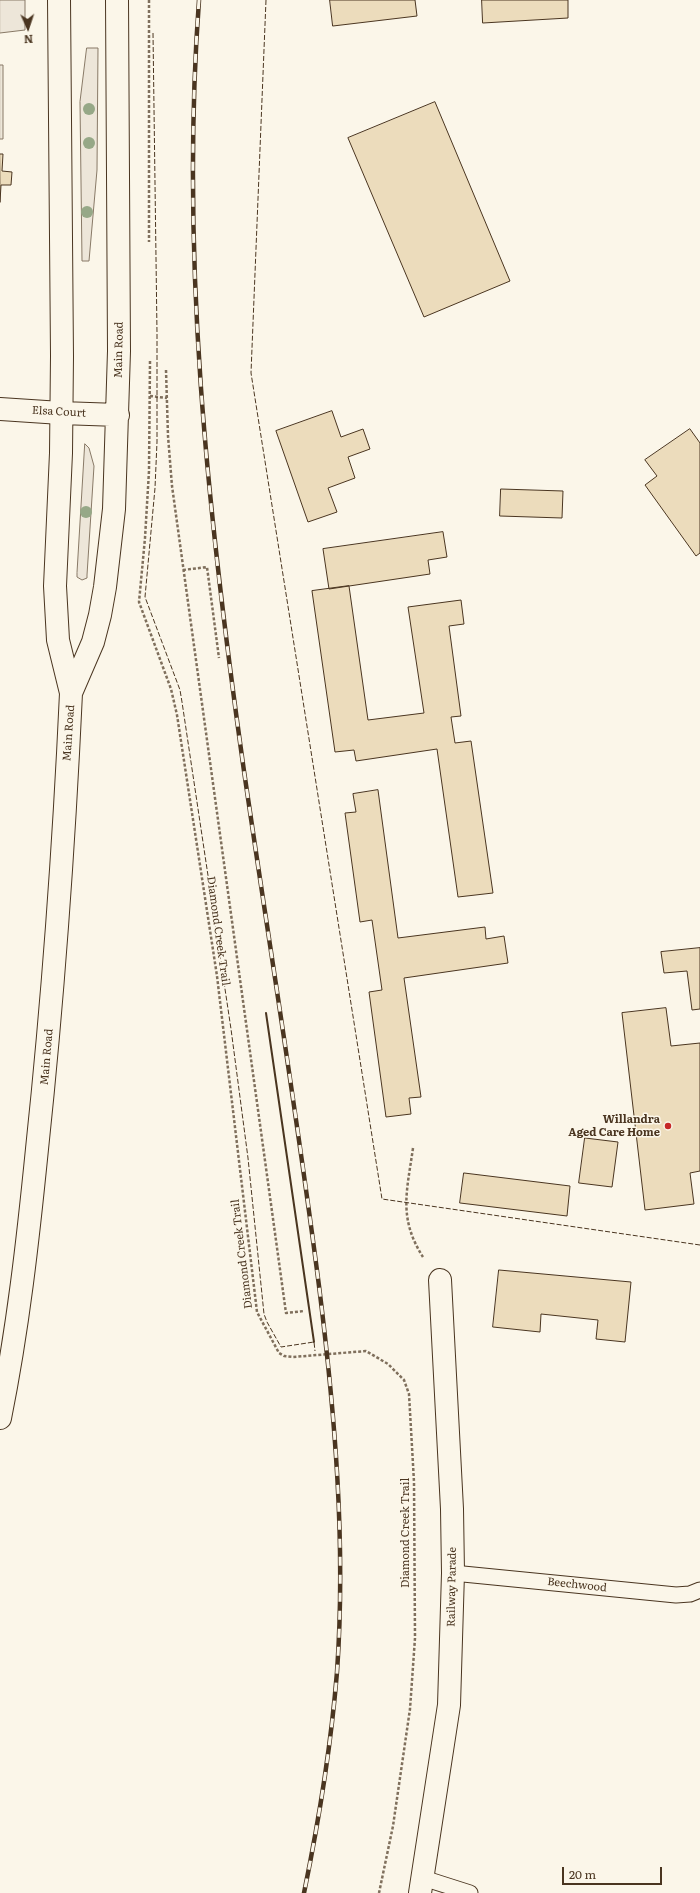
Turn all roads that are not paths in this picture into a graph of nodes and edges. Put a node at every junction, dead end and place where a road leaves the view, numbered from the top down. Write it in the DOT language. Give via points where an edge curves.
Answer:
graph roads {
  1 [pos="59,0"];
  2 [pos="117,0"];
  3 [pos="0,409"];
  4 [pos="61,413"];
  5 [pos="118,415"];
  6 [pos="71,693"];
  7 [pos="440,1280"];
  8 [pos="0,1418"];
  9 [pos="453,1573"];
  10 [pos="700,1590"];
  11 [pos="422,1885"];
  12 [pos="470,1893"];
  1 -- 4 [label="main road, Main Road"];
  2 -- 5 [label="main road, Main Road"];
  3 -- 4 [label="main road, Elsa Court"];
  4 -- 5 [label="main road, Elsa Court"];
  4 -- 6 [label="main road, Main Road" via="56,614 58,640"];
  5 -- 6 [label="main road, Main Road" via="114,509 105,587 93,642"];
  6 -- 8 [label="main road, Main Road" via="48,1050 26,1254"];
  7 -- 9 [label="main road, Railway Parade"];
  9 -- 10 [label="lane, Beechwood" via="676,1595"];
  9 -- 11 [label="main road, Railway Parade" via="449,1705"];
  11 -- 12 [label="lane"];
}
